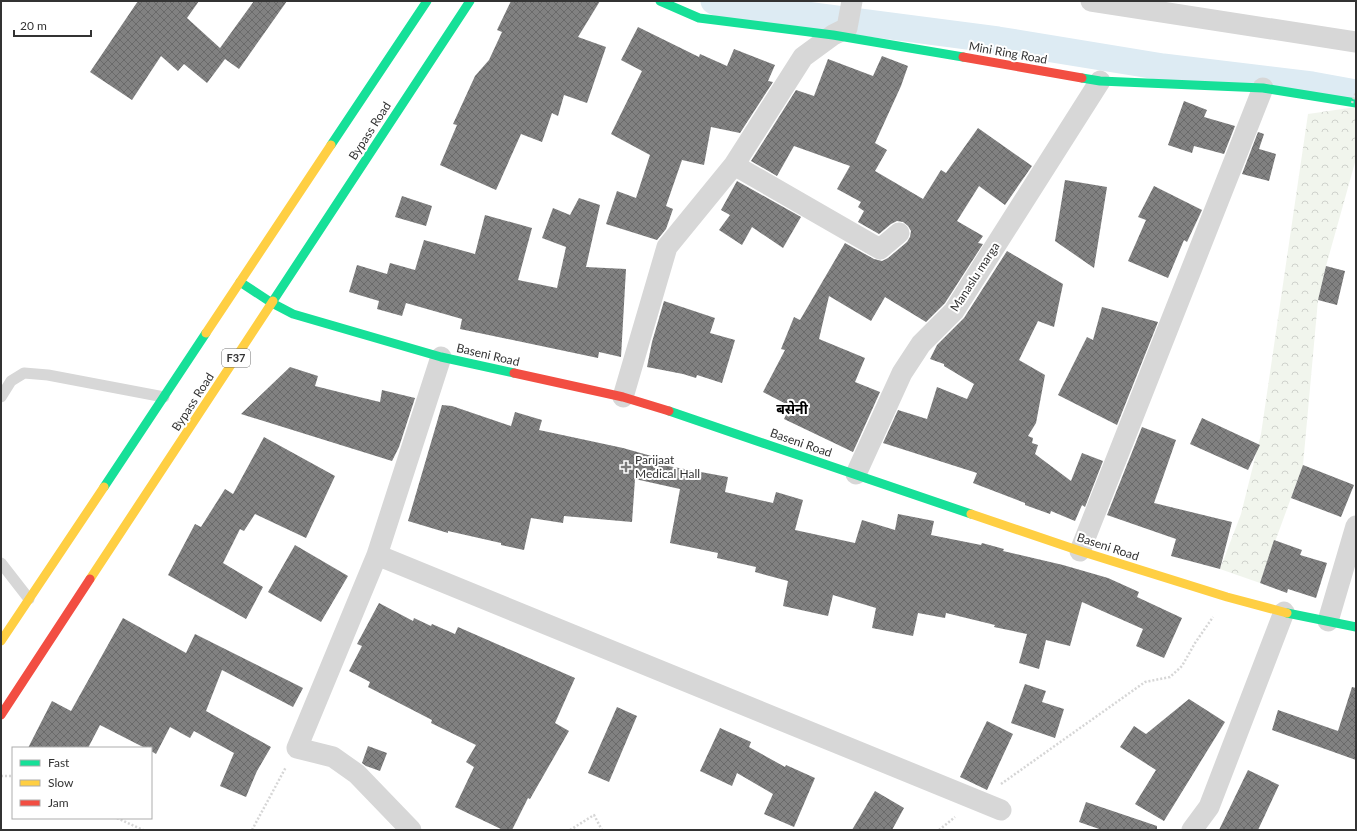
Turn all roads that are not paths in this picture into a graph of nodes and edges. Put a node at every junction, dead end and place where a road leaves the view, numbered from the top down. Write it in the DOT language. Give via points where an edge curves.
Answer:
graph roads {
  1 [pos="427,1"];
  2 [pos="470,1"];
  3 [pos="660,1"];
  4 [pos="852,1"];
  5 [pos="1091,1"];
  6 [pos="840,31"];
  7 [pos="1356,42"];
  8 [pos="1100,81"];
  9 [pos="1263,88"];
  10 [pos="1354,103"];
  11 [pos="734,164"];
  12 [pos="899,233"];
  13 [pos="240,282"];
  14 [pos="272,303"];
  15 [pos="441,357"];
  16 [pos="1,397"];
  17 [pos="164,397"];
  18 [pos="623,397"];
  19 [pos="856,474"];
  20 [pos="1356,526"];
  21 [pos="1080,551"];
  22 [pos="377,555"];
  23 [pos="1,564"];
  24 [pos="30,598"];
  25 [pos="1284,612"];
  26 [pos="1328,621"];
  27 [pos="1356,627"];
  28 [pos="1,641"];
  29 [pos="1,715"];
  30 [pos="1001,810"];
  31 [pos="411,830"];
  32 [pos="1192,830"];
  1 -- 13 [label="main road, Bypass Road"];
  2 -- 14 [label="main road, Bypass Road / F37"];
  3 -- 6 [label="main road, Mini Ring Road" via="699,18"];
  4 -- 6 [label="street"];
  5 -- 7 [label="street"];
  6 -- 8 [label="main road, Mini Ring Road"];
  6 -- 11 [label="street" via="803,57"];
  8 -- 9 [label="main road, Mini Ring Road"];
  8 -- 19 [label="street, Manaslu marga" via="954,311 921,344 902,373"];
  9 -- 10 [label="main road, Mini Ring Road"];
  9 -- 21 [label="street"];
  11 -- 12 [label="street" via="880,249"];
  11 -- 18 [label="street" via="667,246"];
  13 -- 14 [label="main road, Baseni Road"];
  13 -- 17 [label="main road, Bypass Road"];
  14 -- 15 [label="main road, Baseni Road" via="293,314"];
  14 -- 29 [label="main road, Bypass Road / F37"];
  15 -- 18 [label="main road, Baseni Road"];
  15 -- 22 [label="street"];
  16 -- 17 [label="lane" via="11,381 24,373 48,375"];
  17 -- 24 [label="main road, Bypass Road"];
  18 -- 19 [label="main road, Baseni Road"];
  19 -- 21 [label="main road, Baseni Road"];
  20 -- 26 [label="street"];
  21 -- 25 [label="main road, Baseni Road"];
  22 -- 30 [label="street"];
  22 -- 31 [label="street" via="297,748 333,757 357,774"];
  23 -- 24 [label="lane"];
  24 -- 28 [label="main road, Bypass Road"];
  25 -- 26 [label="main road, Baseni Road"];
  25 -- 32 [label="street" via="1209,807"];
  26 -- 27 [label="main road, Baseni Road"];
}
